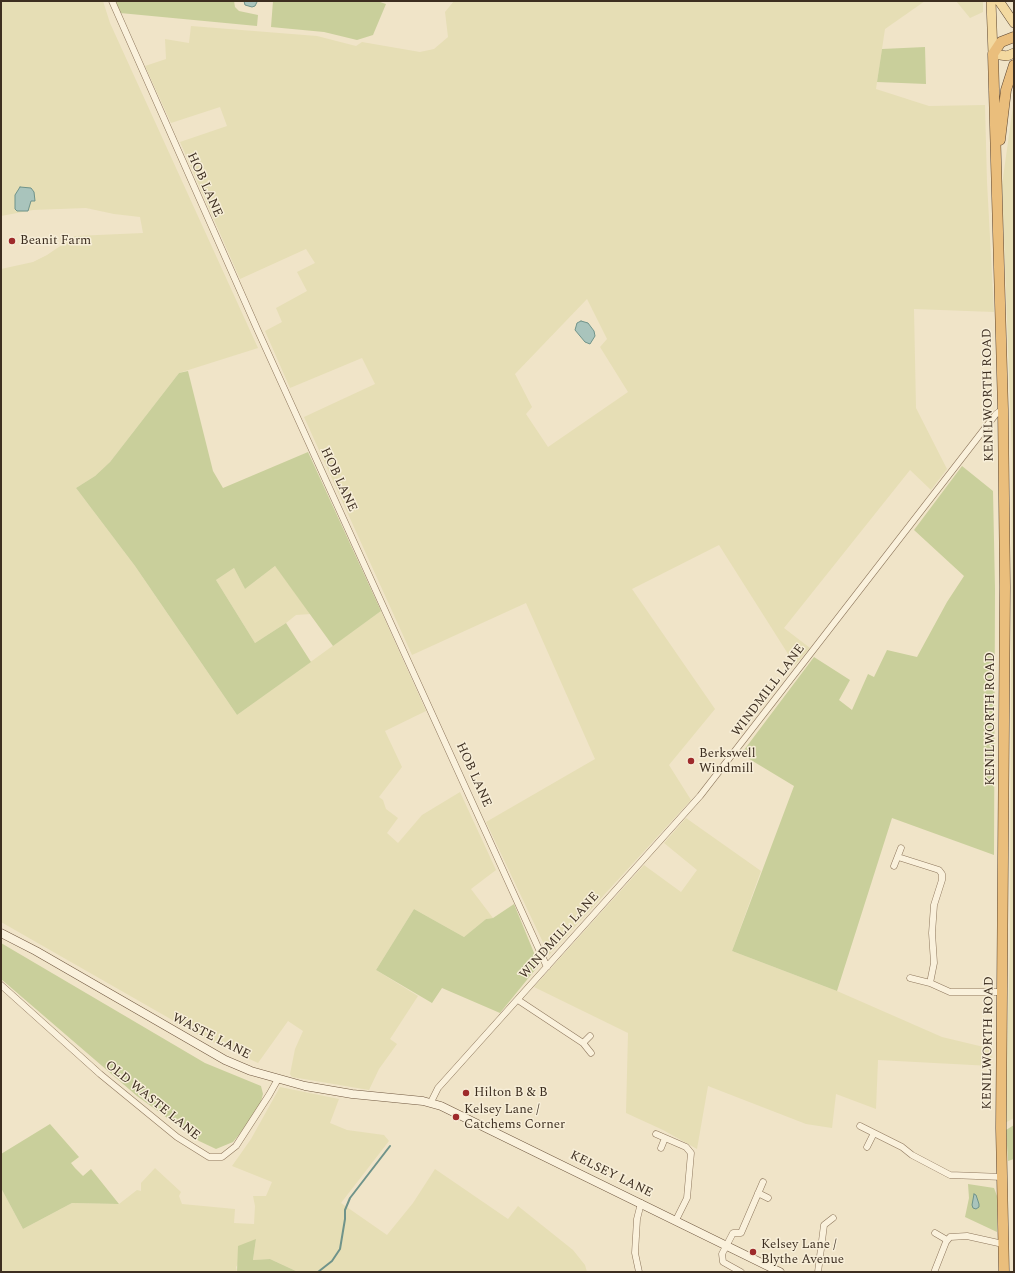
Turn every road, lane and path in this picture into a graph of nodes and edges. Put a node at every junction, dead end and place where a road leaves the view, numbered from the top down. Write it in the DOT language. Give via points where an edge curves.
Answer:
graph roads {
  1 [pos="112,1"];
  2 [pos="991,1"];
  3 [pos="1000,1"];
  4 [pos="1012,20"];
  5 [pos="1014,37"];
  6 [pos="1014,53"];
  7 [pos="993,54"];
  8 [pos="1014,65"];
  9 [pos="996,166"];
  10 [pos="1003,409"];
  11 [pos="901,848"];
  12 [pos="898,857"];
  13 [pos="894,866"];
  14 [pos="1,933"];
  15 [pos="547,967"];
  16 [pos="910,978"];
  17 [pos="930,983"];
  18 [pos="1,986"];
  19 [pos="1002,992"];
  20 [pos="518,1000"];
  21 [pos="590,1036"];
  22 [pos="583,1043"];
  23 [pos="591,1054"];
  24 [pos="278,1079"];
  25 [pos="431,1102"];
  26 [pos="860,1126"];
  27 [pos="874,1133"];
  28 [pos="656,1134"];
  29 [pos="665,1138"];
  30 [pos="867,1147"];
  31 [pos="661,1148"];
  32 [pos="1003,1177"];
  33 [pos="763,1182"];
  34 [pos="758,1193"];
  35 [pos="768,1198"];
  36 [pos="641,1203"];
  37 [pos="833,1218"];
  38 [pos="676,1220"];
  39 [pos="934,1233"];
  40 [pos="947,1240"];
  41 [pos="1003,1244"];
  42 [pos="727,1245"];
  43 [pos="935,1270"];
  44 [pos="638,1272"];
  45 [pos="741,1272"];
  46 [pos="780,1272"];
  47 [pos="818,1272"];
  48 [pos="1004,1272"];
  1 -- 15 [label="street, HOB LANE" via="258,331"];
  2 -- 7 [label="main road"];
  3 -- 4 [label="main road"];
  5 -- 7 [label="highway" via="1001,42"];
  6 -- 7 [label="main road" via="1003,56"];
  7 -- 9 [label="highway"];
  8 -- 9 [label="highway" via="1006,90"];
  9 -- 10 [label="highway, KENILWORTH ROAD"];
  10 -- 15 [label="street, WINDMILL LANE" via="996,414 700,796"];
  10 -- 19 [label="highway, KENILWORTH ROAD" via="1005,595"];
  11 -- 12 [label="street"];
  12 -- 13 [label="street"];
  12 -- 17 [label="street" via="939,870 942,874 934,905 934,963"];
  14 -- 24 [label="main road, WASTE LANE" via="225,1060"];
  15 -- 20 [label="street, WINDMILL LANE"];
  16 -- 17 [label="street"];
  17 -- 19 [label="street" via="950,992"];
  18 -- 24 [label="street, OLD WASTE LANE" via="177,1137 209,1157 222,1157 236,1146"];
  19 -- 32 [label="highway, KENILWORTH ROAD"];
  20 -- 22 [label="street"];
  20 -- 25 [label="street, WINDMILL LANE" via="438,1088"];
  21 -- 22 [label="street"];
  22 -- 23 [label="street"];
  24 -- 25 [label="main road, WASTE LANE" via="352,1094"];
  25 -- 36 [label="main road, KELSEY LANE"];
  26 -- 27 [label="street"];
  27 -- 30 [label="street"];
  27 -- 32 [label="street" via="902,1146 912,1155 950,1175"];
  28 -- 29 [label="street"];
  29 -- 31 [label="street"];
  29 -- 38 [label="street" via="686,1147 690,1153 687,1198"];
  32 -- 41 [label="highway, KENILWORTH ROAD"];
  33 -- 34 [label="street"];
  34 -- 35 [label="street"];
  34 -- 42 [label="street" via="741,1233 733,1233"];
  36 -- 38 [label="main road, KELSEY LANE"];
  36 -- 44 [label="street" via="637,1219 635,1253"];
  37 -- 47 [label="street" via="824,1225"];
  38 -- 42 [label="main road, KELSEY LANE"];
  39 -- 40 [label="street"];
  40 -- 41 [label="street" via="954,1236 967,1236"];
  40 -- 43 [label="street"];
  41 -- 48 [label="highway, KENILWORTH ROAD"];
  42 -- 45 [label="street" via="722,1259"];
  42 -- 46 [label="main road, KELSEY LANE"];
}
